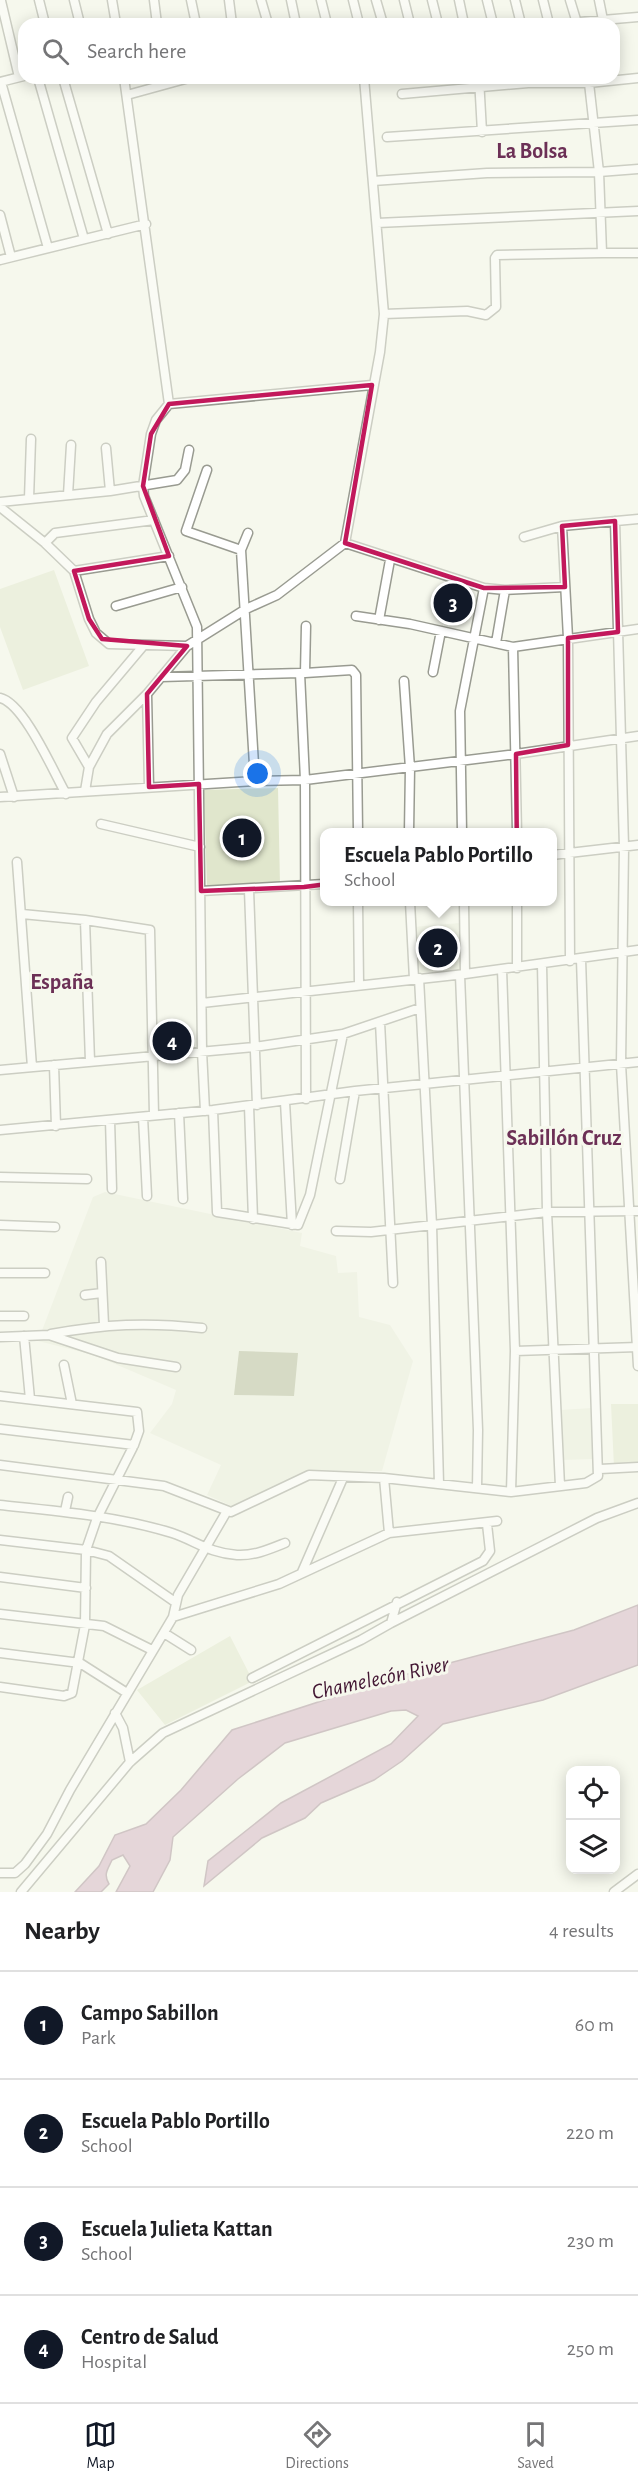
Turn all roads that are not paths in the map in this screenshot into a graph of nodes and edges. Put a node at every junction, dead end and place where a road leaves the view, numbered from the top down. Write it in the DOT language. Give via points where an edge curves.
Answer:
graph roads {
  1 [pos="39,0"];
  2 [pos="74,0"];
  3 [pos="112,0"];
  4 [pos="154,0"];
  5 [pos="191,0"];
  6 [pos="229,0"];
  7 [pos="261,0"];
  8 [pos="291,0"];
  9 [pos="321,0"];
  10 [pos="353,0"];
  11 [pos="376,0"];
  12 [pos="404,0"];
  13 [pos="432,0"];
  14 [pos="459,0"];
  15 [pos="487,0"];
  16 [pos="515,0"];
  17 [pos="543,0"];
  18 [pos="570,0"];
  19 [pos="599,0"];
  20 [pos="2,1"];
  21 [pos="638,17"];
  22 [pos="44,18"];
  23 [pos="78,18"];
  24 [pos="115,18"];
  25 [pos="156,18"];
  26 [pos="195,18"];
  27 [pos="231,18"];
  28 [pos="266,18"];
  29 [pos="295,18"];
  30 [pos="326,18"];
  31 [pos="358,18"];
  32 [pos="380,18"];
  33 [pos="408,18"];
  34 [pos="436,18"];
  35 [pos="463,18"];
  36 [pos="492,18"];
  37 [pos="520,18"];
  38 [pos="548,18"];
  39 [pos="576,18"];
  40 [pos="602,18"];
  41 [pos="620,19"];
  42 [pos="18,65"];
  43 [pos="18,78"];
  44 [pos="638,78"];
  45 [pos="620,80"];
  46 [pos="0,82"];
  47 [pos="40,84"];
  48 [pos="65,84"];
  49 [pos="125,84"];
  50 [pos="158,84"];
  51 [pos="365,84"];
  52 [pos="481,84"];
  53 [pos="519,84"];
  54 [pos="590,84"];
  55 [pos="481,88"];
  56 [pos="402,94"];
  57 [pos="127,95"];
  58 [pos="638,120"];
  59 [pos="594,124"];
  60 [pos="482,132"];
  61 [pos="387,137"];
  62 [pos="638,169"];
  63 [pos="599,172"];
  64 [pos="373,181"];
  65 [pos="638,210"];
  66 [pos="600,212"];
  67 [pos="0,215"];
  68 [pos="377,223"];
  69 [pos="146,224"];
  70 [pos="108,234"];
  71 [pos="84,239"];
  72 [pos="48,248"];
  73 [pos="602,253"];
  74 [pos="638,254"];
  75 [pos="11,257"];
  76 [pos="0,260"];
  77 [pos="384,314"];
  78 [pos="372,385"];
  79 [pos="169,404"];
  80 [pos="31,439"];
  81 [pos="71,445"];
  82 [pos="106,448"];
  83 [pos="189,450"];
  84 [pos="207,470"];
  85 [pos="143,486"];
  86 [pos="110,491"];
  87 [pos="68,495"];
  88 [pos="29,499"];
  89 [pos="0,504"];
  90 [pos="638,519"];
  91 [pos="154,520"];
  92 [pos="615,521"];
  93 [pos="562,526"];
  94 [pos="248,533"];
  95 [pos="524,537"];
  96 [pos="45,543"];
  97 [pos="345,543"];
  98 [pos="241,550"];
  99 [pos="169,556"];
  100 [pos="390,560"];
  101 [pos="74,570"];
  102 [pos="565,587"];
  103 [pos="182,588"];
  104 [pos="484,588"];
  105 [pos="505,590"];
  106 [pos="116,606"];
  107 [pos="246,609"];
  108 [pos="356,616"];
  109 [pos="379,620"];
  110 [pos="306,626"];
  111 [pos="638,629"];
  112 [pos="441,631"];
  113 [pos="618,632"];
  114 [pos="476,638"];
  115 [pos="568,638"];
  116 [pos="198,639"];
  117 [pos="496,643"];
  118 [pos="144,645"];
  119 [pos="187,646"];
  120 [pos="513,647"];
  121 [pos="433,672"];
  122 [pos="249,673"];
  123 [pos="303,673"];
  124 [pos="198,676"];
  125 [pos="161,677"];
  126 [pos="404,681"];
  127 [pos="147,694"];
  128 [pos="0,698"];
  129 [pos="638,736"];
  130 [pos="622,738"];
  131 [pos="568,745"];
  132 [pos="0,754"];
  133 [pos="516,754"];
  134 [pos="461,760"];
  135 [pos="89,767"];
  136 [pos="410,768"];
  137 [pos="358,774"];
  138 [pos="305,780"];
  139 [pos="255,781"];
  140 [pos="199,784"];
  141 [pos="149,787"];
  142 [pos="85,791"];
  143 [pos="66,794"];
  144 [pos="14,796"];
  145 [pos="0,797"];
  146 [pos="101,824"];
  147 [pos="358,828"];
  148 [pos="409,828"];
  149 [pos="462,828"];
  150 [pos="517,828"];
  151 [pos="638,845"];
  152 [pos="200,847"];
  153 [pos="624,847"];
  154 [pos="570,853"];
  155 [pos="557,854"];
  156 [pos="16,862"];
  157 [pos="320,885"];
  158 [pos="304,887"];
  159 [pos="249,890"];
  160 [pos="201,891"];
  161 [pos="358,906"];
  162 [pos="410,906"];
  163 [pos="464,906"];
  164 [pos="517,906"];
  165 [pos="22,914"];
  166 [pos="85,920"];
  167 [pos="638,950"];
  168 [pos="622,952"];
  169 [pos="581,959"];
  170 [pos="570,961"];
  171 [pos="542,964"];
  172 [pos="517,968"];
  173 [pos="502,969"];
  174 [pos="462,975"];
  175 [pos="416,978"];
  176 [pos="359,984"];
  177 [pos="304,991"];
  178 [pos="252,998"];
  179 [pos="202,1003"];
  180 [pos="420,1008"];
  181 [pos="380,1022"];
  182 [pos="343,1034"];
  183 [pos="306,1038"];
  184 [pos="254,1047"];
  185 [pos="202,1051"];
  186 [pos="151,1057"];
  187 [pos="90,1062"];
  188 [pos="638,1062"];
  189 [pos="621,1064"];
  190 [pos="54,1065"];
  191 [pos="32,1067"];
  192 [pos="584,1068"];
  193 [pos="0,1070"];
  194 [pos="545,1072"];
  195 [pos="506,1077"];
  196 [pos="465,1082"];
  197 [pos="425,1084"];
  198 [pos="385,1089"];
  199 [pos="355,1091"];
  200 [pos="332,1096"];
  201 [pos="306,1099"];
  202 [pos="285,1102"];
  203 [pos="253,1105"];
  204 [pos="209,1110"];
  205 [pos="179,1113"];
  206 [pos="154,1115"];
  207 [pos="143,1117"];
  208 [pos="110,1120"];
  209 [pos="56,1126"];
  210 [pos="0,1130"];
  211 [pos="0,1177"];
  212 [pos="87,1179"];
  213 [pos="340,1179"];
  214 [pos="112,1190"];
  215 [pos="147,1196"];
  216 [pos="183,1199"];
  217 [pos="634,1211"];
  218 [pos="547,1212"];
  219 [pos="588,1213"];
  220 [pos="509,1217"];
  221 [pos="253,1219"];
  222 [pos="470,1221"];
  223 [pos="0,1225"];
  224 [pos="292,1225"];
  225 [pos="432,1225"];
  226 [pos="55,1227"];
  227 [pos="392,1229"];
  228 [pos="336,1231"];
  229 [pos="101,1262"];
  230 [pos="0,1273"];
  231 [pos="45,1273"];
  232 [pos="393,1283"];
  233 [pos="102,1293"];
  234 [pos="85,1295"];
  235 [pos="0,1316"];
  236 [pos="24,1316"];
  237 [pos="104,1325"];
  238 [pos="202,1328"];
  239 [pos="49,1335"];
  240 [pos="24,1336"];
  241 [pos="0,1337"];
  242 [pos="593,1347"];
  243 [pos="637,1347"];
  244 [pos="553,1349"];
  245 [pos="515,1351"];
  246 [pos="64,1365"];
  247 [pos="638,1366"];
  248 [pos="176,1367"];
  249 [pos="0,1396"];
  250 [pos="30,1399"];
  251 [pos="72,1404"];
  252 [pos="0,1430"];
  253 [pos="134,1445"];
  254 [pos="0,1465"];
  255 [pos="638,1467"];
  256 [pos="600,1469"];
  257 [pos="343,1478"];
  258 [pos="384,1478"];
  259 [pos="116,1480"];
  260 [pos="439,1484"];
  261 [pos="560,1486"];
  262 [pos="477,1488"];
  263 [pos="511,1492"];
  264 [pos="68,1497"];
  265 [pos="638,1503"];
  266 [pos="0,1505"];
  267 [pos="65,1511"];
  268 [pos="227,1511"];
  269 [pos="97,1518"];
  270 [pos="497,1521"];
  271 [pos="488,1524"];
  272 [pos="389,1533"];
  273 [pos="0,1540"];
  274 [pos="285,1543"];
  275 [pos="205,1549"];
  276 [pos="86,1550"];
  277 [pos="303,1572"];
  278 [pos="0,1577"];
  279 [pos="86,1588"];
  280 [pos="175,1602"];
  281 [pos="397,1602"];
  282 [pos="0,1614"];
  283 [pos="173,1617"];
  284 [pos="391,1623"];
  285 [pos="85,1625"];
  286 [pos="164,1633"];
  287 [pos="152,1650"];
  288 [pos="191,1650"];
  289 [pos="0,1653"];
  290 [pos="80,1663"];
  291 [pos="252,1678"];
  292 [pos="0,1688"];
  293 [pos="127,1693"];
  294 [pos="115,1713"];
  295 [pos="130,1762"];
  296 [pos="0,1873"];
  297 [pos="638,1874"];
  298 [pos="21,1892"];
  299 [pos="614,1892"];
  1 -- 22 [label="street"];
  2 -- 23 [label="street"];
  3 -- 24 [label="street"];
  4 -- 25 [label="street"];
  5 -- 26 [label="street"];
  6 -- 27 [label="street"];
  7 -- 28 [label="street"];
  8 -- 29 [label="street"];
  9 -- 30 [label="street"];
  10 -- 31 [label="street"];
  11 -- 32 [label="street"];
  12 -- 33 [label="street"];
  13 -- 34 [label="street"];
  14 -- 35 [label="street"];
  15 -- 36 [label="street"];
  16 -- 37 [label="street"];
  17 -- 38 [label="street"];
  18 -- 39 [label="street"];
  19 -- 40 [label="street"];
  20 -- 42 [label="street"];
  21 -- 41 [label="street"];
  43 -- 46 [label="street"];
  44 -- 45 [label="street"];
  46 -- 72 [label="street"];
  47 -- 71 [label="street"];
  48 -- 70 [label="street"];
  49 -- 57 [label="street"];
  50 -- 57 [label="street"];
  51 -- 64 [label="street"];
  52 -- 55 [label="street"];
  53 -- 55 [label="street"];
  54 -- 59 [label="street"];
  55 -- 56 [label="street"];
  55 -- 60 [label="street"];
  57 -- 69 [label="street"];
  58 -- 59 [label="street"];
  59 -- 60 [label="street"];
  59 -- 63 [label="street"];
  60 -- 61 [label="street"];
  62 -- 63 [label="street"];
  63 -- 64 [label="street" via="487,173"];
  63 -- 66 [label="street"];
  64 -- 68 [label="street"];
  65 -- 66 [label="street"];
  66 -- 68 [label="street"];
  66 -- 73 [label="street"];
  67 -- 75 [label="street"];
  68 -- 77 [label="street"];
  69 -- 70 [label="street"];
  69 -- 79 [label="street"];
  70 -- 71 [label="street"];
  71 -- 72 [label="street"];
  72 -- 75 [label="street"];
  73 -- 74 [label="street"];
  73 -- 77 [label="street" via="497,255 496,307 486,315 456,311"];
  75 -- 76 [label="street"];
  77 -- 78 [label="street"];
  78 -- 79 [label="street"];
  78 -- 97 [label="street"];
  79 -- 85 [label="street" via="151,434"];
  80 -- 88 [label="street"];
  81 -- 87 [label="street"];
  82 -- 86 [label="street"];
  83 -- 85 [label="street" via="179,479"];
  84 -- 98 [label="street" via="186,531"];
  85 -- 86 [label="street"];
  85 -- 91 [label="street"];
  86 -- 87 [label="street"];
  87 -- 88 [label="street"];
  88 -- 89 [label="street"];
  89 -- 96 [label="street"];
  90 -- 92 [label="street"];
  91 -- 96 [label="street" via="55,534"];
  91 -- 99 [label="street"];
  92 -- 93 [label="street"];
  92 -- 113 [label="street"];
  93 -- 95 [label="street"];
  93 -- 102 [label="street"];
  94 -- 98 [label="street"];
  96 -- 101 [label="street"];
  97 -- 100 [label="street"];
  97 -- 107 [label="street" via="277,595"];
  98 -- 107 [label="street"];
  99 -- 101 [label="street"];
  99 -- 103 [label="street"];
  100 -- 104 [label="street"];
  100 -- 109 [label="street"];
  101 -- 118 [label="street" via="89,619 102,639 110,644"];
  102 -- 105 [label="street"];
  102 -- 115 [label="street"];
  103 -- 106 [label="street"];
  103 -- 116 [label="street"];
  104 -- 105 [label="street"];
  104 -- 114 [label="street"];
  105 -- 117 [label="street"];
  107 -- 116 [label="street"];
  107 -- 122 [label="street"];
  108 -- 109 [label="street"];
  109 -- 112 [label="street"];
  110 -- 123 [label="street"];
  111 -- 113 [label="street"];
  112 -- 114 [label="street"];
  112 -- 121 [label="street"];
  113 -- 115 [label="street"];
  113 -- 130 [label="street"];
  114 -- 117 [label="street"];
  114 -- 134 [label="street" via="460,711"];
  115 -- 120 [label="street"];
  115 -- 131 [label="street"];
  116 -- 119 [label="street"];
  116 -- 124 [label="street"];
  117 -- 120 [label="street"];
  118 -- 119 [label="street"];
  118 -- 135 [label="street" via="96,702 72,738"];
  119 -- 125 [label="street"];
  120 -- 133 [label="street"];
  122 -- 123 [label="street"];
  122 -- 124 [label="street"];
  122 -- 139 [label="street"];
  123 -- 137 [label="street" via="352,670 356,675"];
  123 -- 138 [label="street"];
  124 -- 125 [label="street"];
  124 -- 140 [label="street"];
  125 -- 127 [label="street"];
  126 -- 136 [label="street"];
  127 -- 135 [label="street" via="108,734"];
  127 -- 141 [label="street"];
  128 -- 143 [label="street" via="13,706 34,735"];
  129 -- 130 [label="street"];
  130 -- 131 [label="street"];
  130 -- 153 [label="street"];
  131 -- 133 [label="street"];
  131 -- 154 [label="street"];
  132 -- 144 [label="street"];
  133 -- 134 [label="street"];
  133 -- 150 [label="street"];
  134 -- 136 [label="street"];
  134 -- 149 [label="street"];
  135 -- 142 [label="street"];
  136 -- 137 [label="street"];
  136 -- 148 [label="street"];
  137 -- 138 [label="street"];
  137 -- 147 [label="street"];
  138 -- 139 [label="street"];
  138 -- 158 [label="street"];
  139 -- 140 [label="street"];
  140 -- 141 [label="street"];
  140 -- 152 [label="street"];
  141 -- 142 [label="street"];
  142 -- 143 [label="street"];
  143 -- 144 [label="street"];
  144 -- 145 [label="street"];
  146 -- 152 [label="street"];
  151 -- 153 [label="street"];
  152 -- 160 [label="street"];
  153 -- 154 [label="street"];
  153 -- 168 [label="street"];
  154 -- 155 [label="street"];
  154 -- 170 [label="street"];
  156 -- 165 [label="street"];
  157 -- 158 [label="street"];
  158 -- 159 [label="street"];
  158 -- 177 [label="street"];
  159 -- 160 [label="street"];
  159 -- 178 [label="street"];
  160 -- 179 [label="street"];
  161 -- 176 [label="street"];
  162 -- 175 [label="street"];
  163 -- 174 [label="street"];
  164 -- 172 [label="street"];
  165 -- 166 [label="street"];
  165 -- 191 [label="street"];
  166 -- 186 [label="street" via="150,930"];
  166 -- 187 [label="street"];
  167 -- 168 [label="street"];
  168 -- 169 [label="street"];
  168 -- 189 [label="street"];
  169 -- 170 [label="street"];
  169 -- 192 [label="street"];
  170 -- 171 [label="street"];
  171 -- 172 [label="street"];
  171 -- 194 [label="street"];
  172 -- 173 [label="street"];
  173 -- 174 [label="street"];
  173 -- 195 [label="street"];
  174 -- 175 [label="street"];
  174 -- 196 [label="street"];
  175 -- 176 [label="street"];
  175 -- 180 [label="street"];
  176 -- 177 [label="street"];
  177 -- 178 [label="street"];
  177 -- 183 [label="street"];
  178 -- 179 [label="street"];
  178 -- 184 [label="street"];
  179 -- 185 [label="street"];
  180 -- 181 [label="street"];
  180 -- 197 [label="street"];
  181 -- 182 [label="street"];
  181 -- 198 [label="street"];
  182 -- 183 [label="street"];
  182 -- 200 [label="street"];
  183 -- 184 [label="street"];
  183 -- 201 [label="street"];
  184 -- 185 [label="street"];
  184 -- 203 [label="street"];
  185 -- 186 [label="street"];
  185 -- 204 [label="street"];
  186 -- 187 [label="street"];
  186 -- 206 [label="street"];
  187 -- 190 [label="street"];
  188 -- 189 [label="street"];
  189 -- 192 [label="street"];
  189 -- 217 [label="street"];
  190 -- 191 [label="street"];
  190 -- 209 [label="street"];
  191 -- 193 [label="street"];
  192 -- 194 [label="street"];
  192 -- 219 [label="street"];
  194 -- 195 [label="street"];
  194 -- 218 [label="street"];
  195 -- 196 [label="street"];
  195 -- 220 [label="street"];
  196 -- 197 [label="street"];
  196 -- 222 [label="street"];
  197 -- 198 [label="street"];
  197 -- 225 [label="street"];
  198 -- 199 [label="street"];
  198 -- 227 [label="street"];
  199 -- 200 [label="street"];
  199 -- 213 [label="street"];
  200 -- 201 [label="street"];
  200 -- 224 [label="street" via="310,1195 297,1225"];
  201 -- 202 [label="street"];
  202 -- 203 [label="street"];
  202 -- 224 [label="street"];
  203 -- 204 [label="street"];
  203 -- 221 [label="street"];
  204 -- 205 [label="street"];
  204 -- 221 [label="street" via="217,1212"];
  205 -- 206 [label="street"];
  205 -- 216 [label="street"];
  206 -- 207 [label="street"];
  207 -- 208 [label="street"];
  207 -- 215 [label="street"];
  208 -- 209 [label="street"];
  208 -- 214 [label="street"];
  209 -- 210 [label="street"];
  211 -- 212 [label="street"];
  217 -- 219 [label="street"];
  217 -- 243 [label="street"];
  218 -- 219 [label="street"];
  218 -- 220 [label="street"];
  218 -- 244 [label="street"];
  219 -- 242 [label="street"];
  220 -- 222 [label="street"];
  220 -- 245 [label="street"];
  221 -- 224 [label="street"];
  222 -- 225 [label="street"];
  222 -- 262 [label="street"];
  223 -- 226 [label="street"];
  225 -- 227 [label="street"];
  225 -- 260 [label="street"];
  227 -- 228 [label="street"];
  227 -- 232 [label="street"];
  229 -- 233 [label="street"];
  230 -- 231 [label="street"];
  233 -- 234 [label="street"];
  233 -- 237 [label="street"];
  235 -- 236 [label="street"];
  237 -- 238 [label="street" via="138,1323"];
  237 -- 239 [label="street"];
  239 -- 240 [label="street"];
  239 -- 248 [label="street" via="118,1358"];
  240 -- 241 [label="street"];
  240 -- 250 [label="street"];
  242 -- 243 [label="street"];
  242 -- 244 [label="street"];
  242 -- 256 [label="street"];
  243 -- 247 [label="street"];
  244 -- 245 [label="street"];
  244 -- 261 [label="street"];
  245 -- 263 [label="street"];
  246 -- 251 [label="street"];
  249 -- 250 [label="street"];
  250 -- 251 [label="street"];
  251 -- 253 [label="street" via="137,1412"];
  252 -- 253 [label="street"];
  253 -- 259 [label="street"];
  254 -- 259 [label="street"];
  255 -- 256 [label="street"];
  256 -- 261 [label="street" via="598,1476 586,1483"];
  257 -- 258 [label="street"];
  257 -- 268 [label="street" via="309,1476 236,1511"];
  257 -- 277 [label="street"];
  258 -- 260 [label="street"];
  258 -- 272 [label="street"];
  259 -- 268 [label="street" via="164,1486"];
  259 -- 269 [label="street"];
  260 -- 262 [label="street"];
  261 -- 263 [label="street"];
  262 -- 263 [label="street"];
  264 -- 267 [label="street"];
  265 -- 284 [label="street" via="605,1514"];
  266 -- 267 [label="street"];
  267 -- 269 [label="street"];
  268 -- 275 [label="street"];
  269 -- 275 [label="street" via="173,1534"];
  269 -- 276 [label="street"];
  270 -- 271 [label="street"];
  271 -- 272 [label="street"];
  271 -- 281 [label="street" via="490,1551 483,1561"];
  272 -- 277 [label="street"];
  273 -- 276 [label="street"];
  274 -- 275 [label="street" via="237,1555"];
  275 -- 280 [label="street"];
  276 -- 279 [label="street"];
  276 -- 280 [label="street" via="122,1564"];
  277 -- 283 [label="street" via="259,1592"];
  278 -- 279 [label="street"];
  279 -- 285 [label="street"];
  280 -- 283 [label="street"];
  281 -- 284 [label="street"];
  281 -- 291 [label="street"];
  282 -- 285 [label="street"];
  283 -- 286 [label="street"];
  284 -- 295 [label="street" via="163,1733"];
  285 -- 287 [label="street" via="104,1626"];
  285 -- 290 [label="street"];
  286 -- 287 [label="street"];
  286 -- 288 [label="street"];
  287 -- 293 [label="street"];
  289 -- 290 [label="street"];
  290 -- 292 [label="street" via="69,1696"];
  290 -- 293 [label="street"];
  293 -- 294 [label="street"];
  294 -- 295 [label="street" via="123,1728"];
  294 -- 296 [label="street" via="31,1857 15,1873"];
  295 -- 298 [label="street"];
  297 -- 299 [label="street"];
}
